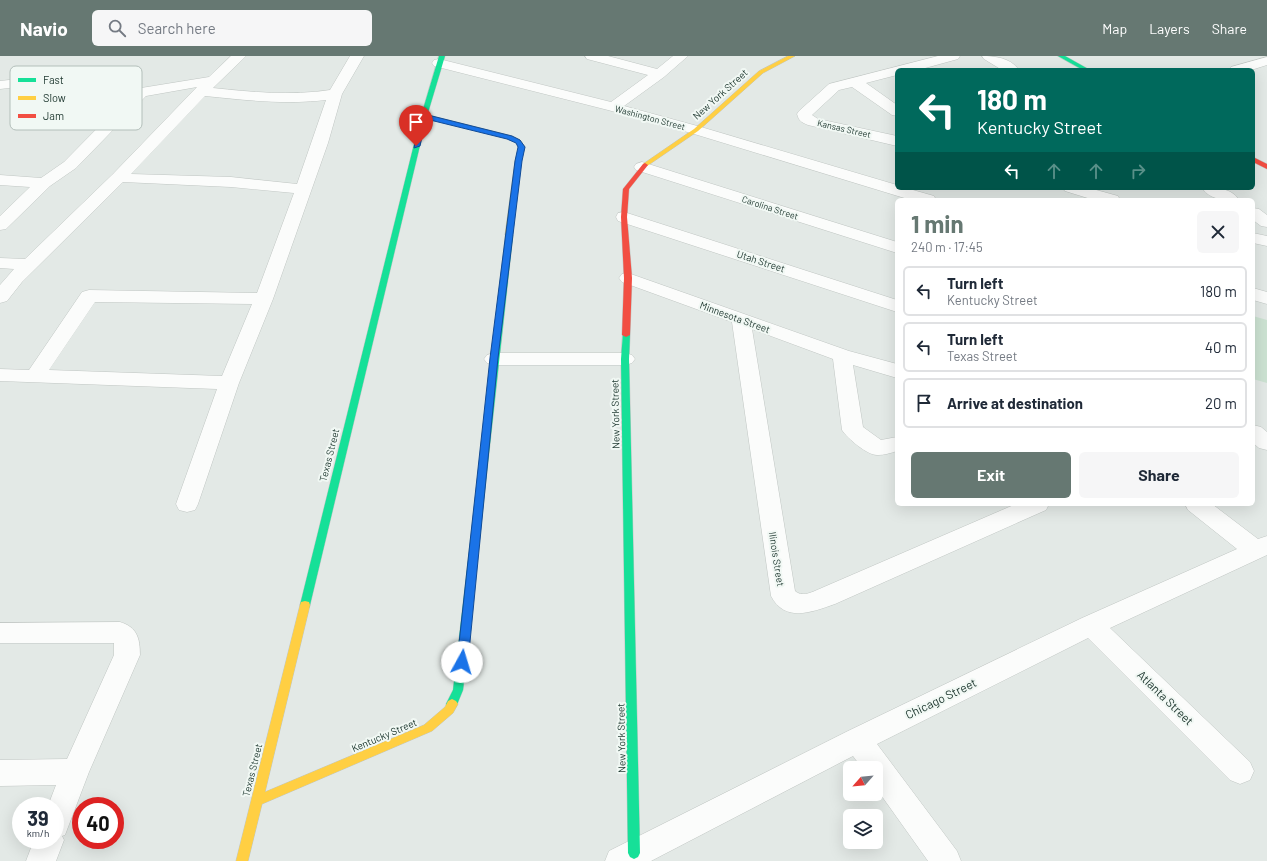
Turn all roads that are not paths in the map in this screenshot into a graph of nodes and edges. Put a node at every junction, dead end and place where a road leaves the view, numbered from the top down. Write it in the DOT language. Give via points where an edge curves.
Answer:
graph roads {
  1 [pos="239,56"];
  2 [pos="358,56"];
  3 [pos="592,56"];
  4 [pos="682,56"];
  5 [pos="792,56"];
  6 [pos="953,56"];
  7 [pos="989,56"];
  8 [pos="1061,56"];
  9 [pos="441,60"];
  10 [pos="1267,61"];
  11 [pos="922,68"];
  12 [pos="1009,68"];
  13 [pos="1083,68"];
  14 [pos="1243,68"];
  15 [pos="895,71"];
  16 [pos="659,74"];
  17 [pos="213,80"];
  18 [pos="853,81"];
  19 [pos="10,84"];
  20 [pos="0,85"];
  21 [pos="201,91"];
  22 [pos="142,92"];
  23 [pos="335,94"];
  24 [pos="613,107"];
  25 [pos="895,111"];
  26 [pos="424,116"];
  27 [pos="104,130"];
  28 [pos="696,130"];
  29 [pos="895,141"];
  30 [pos="1255,160"];
  31 [pos="642,167"];
  32 [pos="1267,167"];
  33 [pos="119,177"];
  34 [pos="0,180"];
  35 [pos="44,183"];
  36 [pos="303,189"];
  37 [pos="1078,190"];
  38 [pos="1111,190"];
  39 [pos="1214,190"];
  40 [pos="921,198"];
  41 [pos="1105,198"];
  42 [pos="1123,198"];
  43 [pos="1228,198"];
  44 [pos="1255,214"];
  45 [pos="624,217"];
  46 [pos="1267,222"];
  47 [pos="0,225"];
  48 [pos="1255,238"];
  49 [pos="1267,241"];
  50 [pos="895,247"];
  51 [pos="0,263"];
  52 [pos="30,265"];
  53 [pos="628,278"];
  54 [pos="1255,295"];
  55 [pos="0,297"];
  56 [pos="1267,298"];
  57 [pos="264,299"];
  58 [pos="895,305"];
  59 [pos="741,319"];
  60 [pos="842,355"];
  61 [pos="494,358"];
  62 [pos="625,359"];
  63 [pos="895,371"];
  64 [pos="0,375"];
  65 [pos="34,376"];
  66 [pos="229,384"];
  67 [pos="1255,434"];
  68 [pos="1267,443"];
  69 [pos="895,444"];
  70 [pos="187,504"];
  71 [pos="1033,506"];
  72 [pos="1199,506"];
  73 [pos="1261,547"];
  74 [pos="1091,625"];
  75 [pos="0,633"];
  76 [pos="858,740"];
  77 [pos="1240,771"];
  78 [pos="75,772"];
  79 [pos="0,773"];
  80 [pos="64,801"];
  81 [pos="256,801"];
  82 [pos="46,849"];
  83 [pos="627,857"];
  84 [pos="41,861"];
  85 [pos="242,861"];
  86 [pos="946,861"];
  1 -- 17 [label="street"];
  2 -- 23 [label="street"];
  3 -- 16 [label="street"];
  4 -- 16 [label="street"];
  5 -- 28 [label="street, New York Street" via="761,72"];
  6 -- 11 [label="street"];
  7 -- 12 [label="street"];
  8 -- 13 [label="street"];
  9 -- 24 [label="street, Washington Street"];
  9 -- 26 [label="street, Texas Street"];
  10 -- 14 [label="street"];
  15 -- 18 [label="street, Kansas Street"];
  16 -- 24 [label="street"];
  17 -- 21 [label="street"];
  17 -- 22 [label="street"];
  18 -- 25 [label="street"];
  18 -- 29 [label="street, Kansas Street" via="834,87 804,114 806,119"];
  19 -- 20 [label="street"];
  21 -- 23 [label="street" via="274,98 307,98"];
  21 -- 33 [label="street"];
  23 -- 36 [label="street"];
  24 -- 28 [label="street, Washington Street"];
  26 -- 61 [label="street, Kentucky Street" via="510,137 518,141 522,147 518,161"];
  26 -- 81 [label="street, Texas Street"];
  27 -- 35 [label="street" via="70,165"];
  28 -- 31 [label="street, New York Street"];
  28 -- 40 [label="street, Washington Street"];
  30 -- 32 [label="street"];
  31 -- 45 [label="street, New York Street" via="626,189"];
  31 -- 50 [label="street, Carolina Street"];
  33 -- 36 [label="street" via="231,182"];
  33 -- 52 [label="street"];
  34 -- 35 [label="street"];
  35 -- 47 [label="street"];
  36 -- 57 [label="street"];
  37 -- 41 [label="street"];
  38 -- 42 [label="street"];
  39 -- 43 [label="street"];
  44 -- 46 [label="street"];
  45 -- 53 [label="street, New York Street"];
  45 -- 58 [label="street, Utah Street"];
  48 -- 49 [label="street"];
  51 -- 52 [label="street"];
  52 -- 55 [label="street"];
  53 -- 59 [label="street, Minnesota Street"];
  53 -- 62 [label="street, New York Street"];
  54 -- 56 [label="street"];
  57 -- 65 [label="street" via="89,296"];
  57 -- 66 [label="street"];
  59 -- 60 [label="street, Minnesota Street"];
  59 -- 71 [label="street, Ilinois Street" via="783,596 790,602 802,605 826,597"];
  60 -- 63 [label="street, Minnesota Street"];
  60 -- 69 [label="street" via="853,430 877,448"];
  61 -- 62 [label="street"];
  61 -- 81 [label="street, Kentucky Street" via="462,662 458,690 448,710 428,728"];
  62 -- 83 [label="street, New York Street"];
  64 -- 65 [label="street"];
  65 -- 66 [label="street"];
  66 -- 70 [label="street"];
  67 -- 68 [label="street"];
  72 -- 73 [label="street"];
  73 -- 74 [label="street, Chicago Street"];
  74 -- 76 [label="street, Chicago Street"];
  74 -- 77 [label="street, Atlanta Street"];
  75 -- 78 [label="street" via="120,632 127,641 127,655"];
  76 -- 83 [label="street, Chicago Street"];
  76 -- 86 [label="street"];
  78 -- 79 [label="street"];
  78 -- 80 [label="street"];
  81 -- 85 [label="street, Texas Street"];
  82 -- 84 [label="street"];
}
